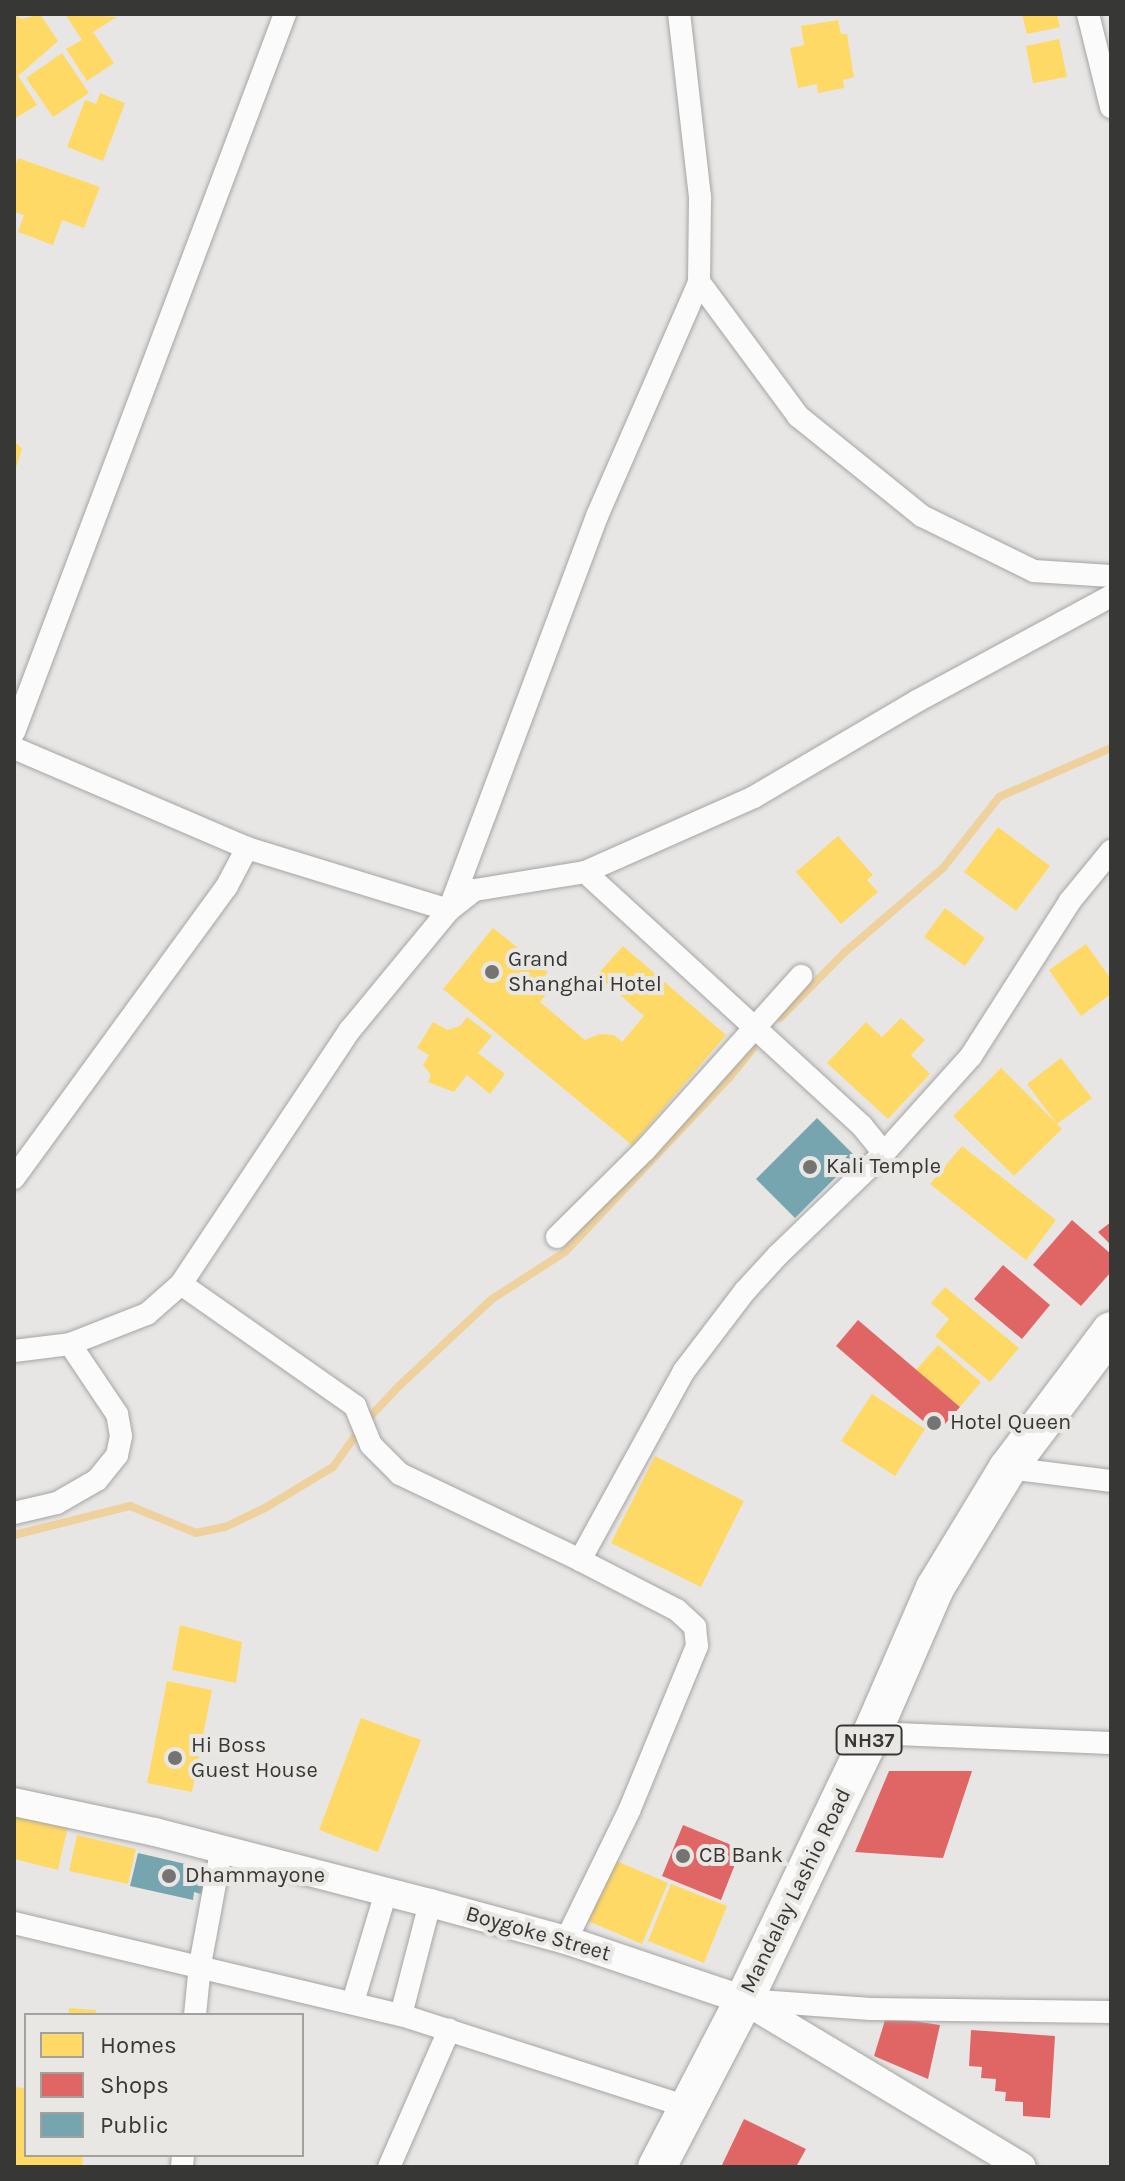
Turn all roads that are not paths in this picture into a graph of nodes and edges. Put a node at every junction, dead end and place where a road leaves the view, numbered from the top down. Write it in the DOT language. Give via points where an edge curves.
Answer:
graph roads {
  1 [pos="285,14"];
  2 [pos="679,14"];
  3 [pos="1088,14"];
  4 [pos="1111,107"];
  5 [pos="699,282"];
  6 [pos="1111,576"];
  7 [pos="1111,596"];
  8 [pos="14,732"];
  9 [pos="14,748"];
  10 [pos="247,848"];
  11 [pos="1111,851"];
  12 [pos="585,872"];
  13 [pos="449,910"];
  14 [pos="801,976"];
  15 [pos="755,1027"];
  16 [pos="884,1153"];
  17 [pos="14,1178"];
  18 [pos="557,1237"];
  19 [pos="181,1284"];
  20 [pos="1111,1331"];
  21 [pos="70,1344"];
  22 [pos="14,1351"];
  23 [pos="1008,1468"];
  24 [pos="1111,1481"];
  25 [pos="14,1513"];
  26 [pos="580,1560"];
  27 [pos="872,1733"];
  28 [pos="1111,1743"];
  29 [pos="14,1802"];
  30 [pos="221,1852"];
  31 [pos="386,1892"];
  32 [pos="430,1903"];
  33 [pos="14,1923"];
  34 [pos="566,1940"];
  35 [pos="200,1965"];
  36 [pos="744,2000"];
  37 [pos="353,2002"];
  38 [pos="1111,2012"];
  39 [pos="195,2013"];
  40 [pos="401,2015"];
  41 [pos="449,2030"];
  42 [pos="688,2107"];
  43 [pos="389,2167"];
  44 [pos="657,2167"];
  45 [pos="1022,2167"];
  1 -- 8 [label="street"];
  2 -- 5 [label="street" via="700,197"];
  3 -- 4 [label="street"];
  5 -- 6 [label="street" via="798,416 922,516 1034,571"];
  5 -- 13 [label="street" via="597,516"];
  7 -- 12 [label="street" via="754,797"];
  9 -- 10 [label="street"];
  10 -- 13 [label="street"];
  10 -- 17 [label="street" via="227,886"];
  11 -- 16 [label="street" via="1070,901 971,1056"];
  12 -- 13 [label="street" via="475,890"];
  12 -- 15 [label="street"];
  13 -- 19 [label="street" via="350,1030"];
  14 -- 15 [label="street"];
  15 -- 16 [label="street"];
  15 -- 18 [label="street" via="645,1150"];
  16 -- 26 [label="street" via="778,1255 684,1371"];
  19 -- 21 [label="street" via="147,1314"];
  19 -- 26 [label="street" via="355,1406 371,1445 400,1474"];
  20 -- 23 [label="highway, Mandalay Lashio Road / NH37"];
  21 -- 22 [label="street"];
  21 -- 25 [label="street" via="117,1414 117,1455 97,1480 57,1503"];
  23 -- 24 [label="street"];
  23 -- 27 [label="highway, Mandalay Lashio Road / NH37" via="935,1588"];
  26 -- 34 [label="street" via="677,1610 695,1627 697,1646 629,1811"];
  27 -- 28 [label="street"];
  27 -- 36 [label="highway, Mandalay Lashio Road / NH37"];
  29 -- 30 [label="street, Boygoke Street"];
  30 -- 31 [label="street, Boygoke Street"];
  30 -- 35 [label="street"];
  31 -- 32 [label="street, Boygoke Street"];
  31 -- 37 [label="street"];
  32 -- 34 [label="street, Boygoke Street"];
  32 -- 40 [label="street"];
  33 -- 35 [label="street"];
  34 -- 36 [label="street, Boygoke Street"];
  35 -- 37 [label="street"];
  35 -- 39 [label="street"];
  36 -- 38 [label="street" via="871,2009"];
  36 -- 42 [label="highway, Mandalay Lashio Road / NH37"];
  36 -- 45 [label="street, Boygoke Street"];
  37 -- 40 [label="street"];
  40 -- 41 [label="street"];
  41 -- 42 [label="street"];
  41 -- 43 [label="street"];
  42 -- 44 [label="highway, Mandalay Lashio Road / NH37"];
}
